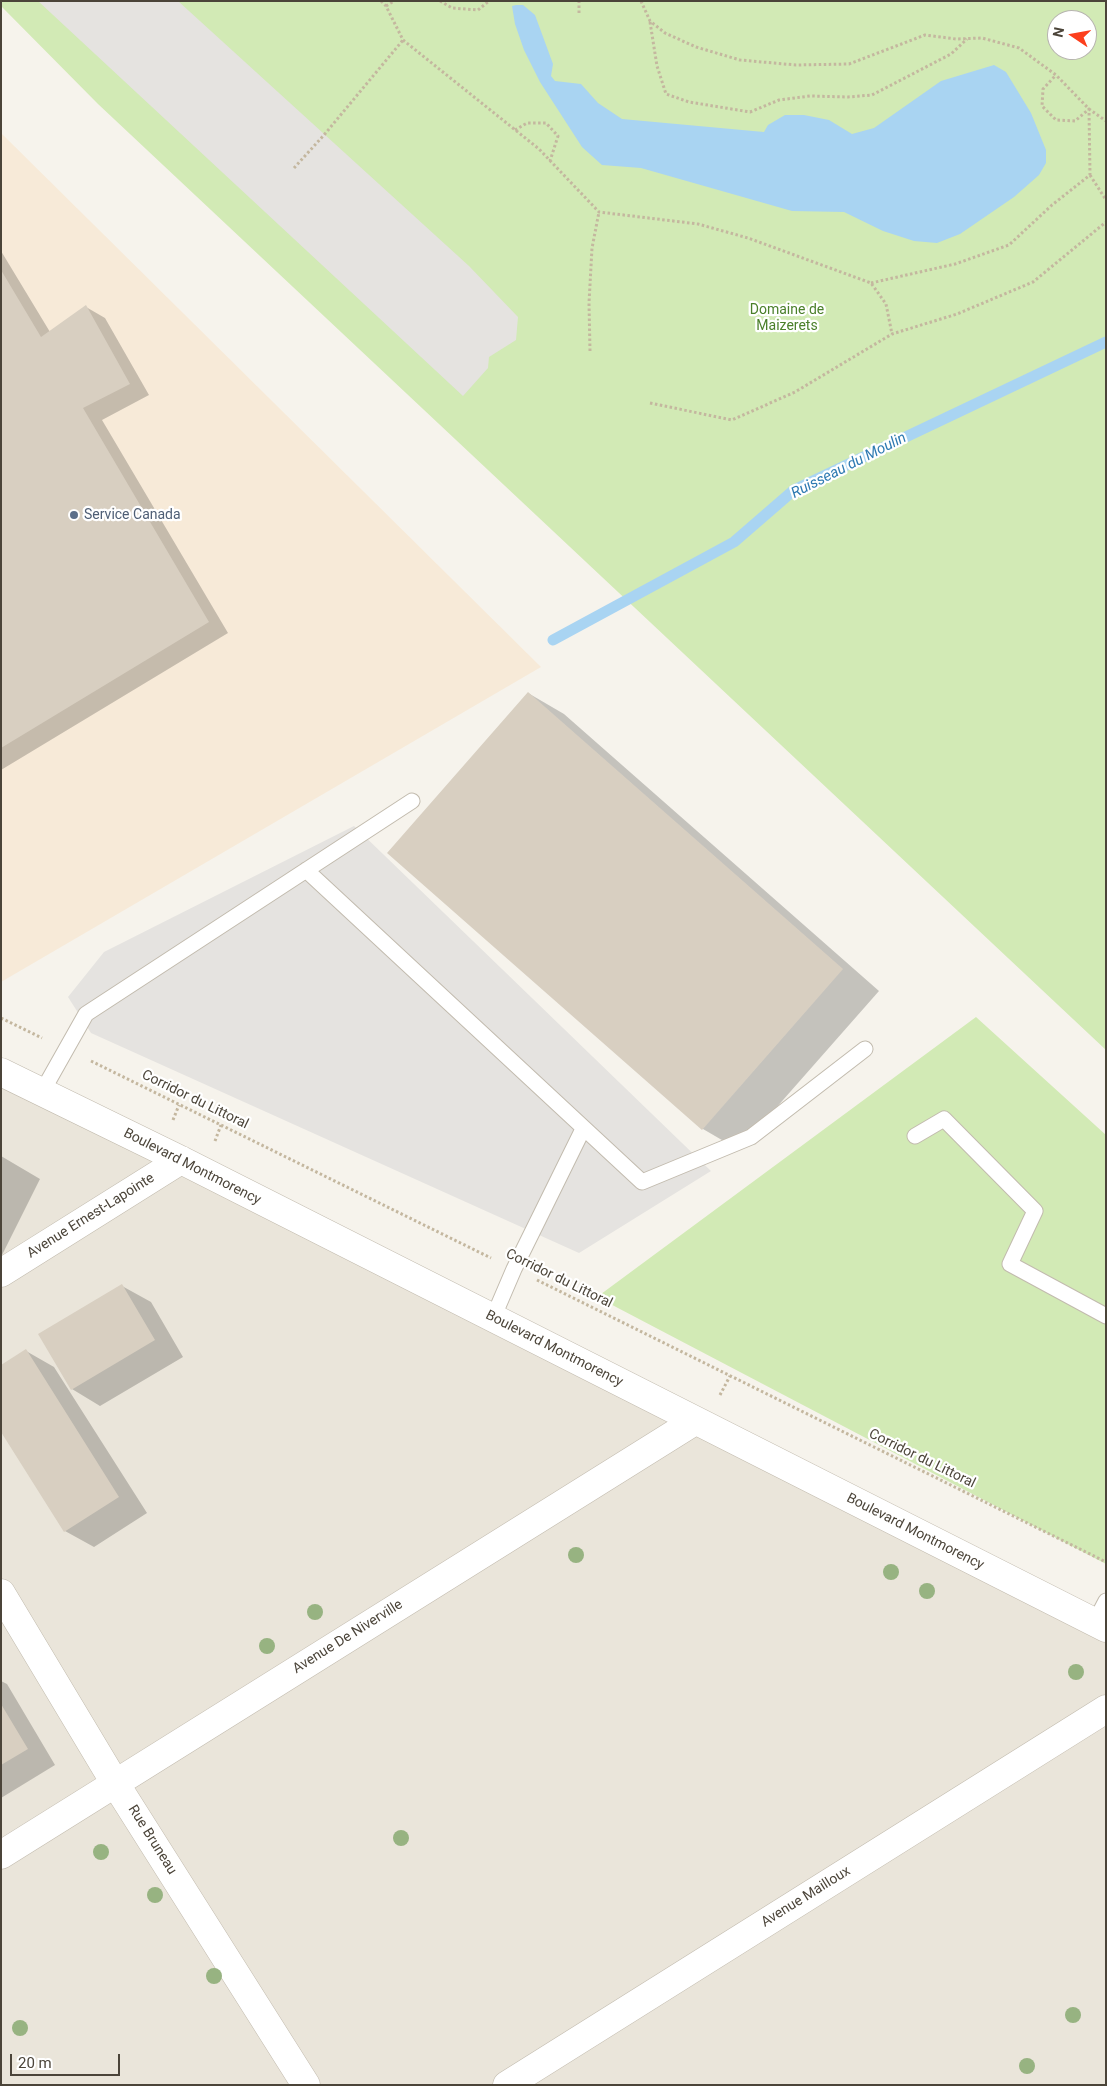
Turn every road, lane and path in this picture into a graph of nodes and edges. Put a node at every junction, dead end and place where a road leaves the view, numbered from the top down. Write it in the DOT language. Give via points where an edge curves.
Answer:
graph roads {
  1 [pos="381,1"];
  2 [pos="394,1"];
  3 [pos="440,1"];
  4 [pos="489,1"];
  5 [pos="579,1"];
  6 [pos="640,1"];
  7 [pos="386,6"];
  8 [pos="579,13"];
  9 [pos="650,21"];
  10 [pos="967,38"];
  11 [pos="403,40"];
  12 [pos="1056,75"];
  13 [pos="1090,110"];
  14 [pos="1106,121"];
  15 [pos="515,130"];
  16 [pos="550,161"];
  17 [pos="294,168"];
  18 [pos="1090,175"];
  19 [pos="1106,200"];
  20 [pos="599,212"];
  21 [pos="1106,222"];
  22 [pos="871,283"];
  23 [pos="892,334"];
  24 [pos="590,351"];
  25 [pos="650,403"];
  26 [pos="412,801"];
  27 [pos="306,870"];
  28 [pos="1,1018"];
  29 [pos="66,1049"];
  30 [pos="865,1049"];
  31 [pos="1,1072"];
  32 [pos="42,1092"];
  33 [pos="583,1129"];
  34 [pos="915,1136"];
  35 [pos="181,1160"];
  36 [pos="514,1269"];
  37 [pos="1,1272"];
  38 [pos="1106,1316"];
  39 [pos="493,1318"];
  40 [pos="695,1420"];
  41 [pos="1106,1562"];
  42 [pos="1,1593"];
  43 [pos="1102,1617"];
  44 [pos="1106,1710"];
  45 [pos="115,1783"];
  46 [pos="1,1854"];
  47 [pos="306,2085"];
  48 [pos="507,2085"];
  1 -- 7 [label="path"];
  2 -- 7 [label="path"];
  3 -- 4 [label="path" via="452,8 478,10"];
  5 -- 8 [label="path"];
  6 -- 9 [label="path"];
  7 -- 11 [label="path"];
  9 -- 10 [label="path" via="665,33 696,47 740,60 796,65 849,64 925,35 956,40"];
  9 -- 10 [label="path" via="657,66 666,94 690,102 750,112 779,100 872,95 951,54"];
  10 -- 12 [label="path" via="982,38 1019,48"];
  11 -- 15 [label="path"];
  11 -- 17 [label="path"];
  12 -- 13 [label="path"];
  12 -- 13 [label="path" via="1043,88 1042,106 1056,120 1075,121"];
  13 -- 14 [label="path"];
  13 -- 18 [label="path"];
  15 -- 16 [label="path"];
  15 -- 16 [label="path" via="527,123 546,124 558,136"];
  16 -- 20 [label="path"];
  18 -- 19 [label="path"];
  18 -- 22 [label="path" via="1009,246 955,264"];
  20 -- 22 [label="path" via="698,224 748,238"];
  20 -- 24 [label="path" via="592,248"];
  21 -- 23 [label="path" via="1033,282 956,314"];
  22 -- 23 [label="path" via="886,304"];
  23 -- 25 [label="path" via="795,392 732,420"];
  26 -- 27 [label="lane"];
  27 -- 29 [label="lane" via="86,1014"];
  27 -- 33 [label="lane"];
  28 -- 29 [label="path, Corridor du Littoral"];
  29 -- 32 [label="lane"];
  29 -- 36 [label="path, Corridor du Littoral"];
  30 -- 33 [label="lane" via="751,1136 642,1182"];
  31 -- 32 [label="street, Boulevard Montmorency"];
  32 -- 35 [label="street, Boulevard Montmorency"];
  33 -- 36 [label="lane"];
  34 -- 38 [label="lane" via="944,1119 1034,1212 1010,1264"];
  35 -- 37 [label="street, Avenue Ernest-Lapointe"];
  35 -- 39 [label="street, Boulevard Montmorency"];
  36 -- 39 [label="lane"];
  36 -- 41 [label="path, Corridor du Littoral"];
  39 -- 40 [label="street, Boulevard Montmorency"];
  40 -- 43 [label="street, Boulevard Montmorency"];
  40 -- 45 [label="street, Avenue De Niverville"];
  42 -- 45 [label="street, Rue Bruneau"];
  44 -- 48 [label="street, Avenue Mailloux"];
  45 -- 46 [label="street, Avenue De Niverville"];
  45 -- 47 [label="street, Rue Bruneau"];
}
